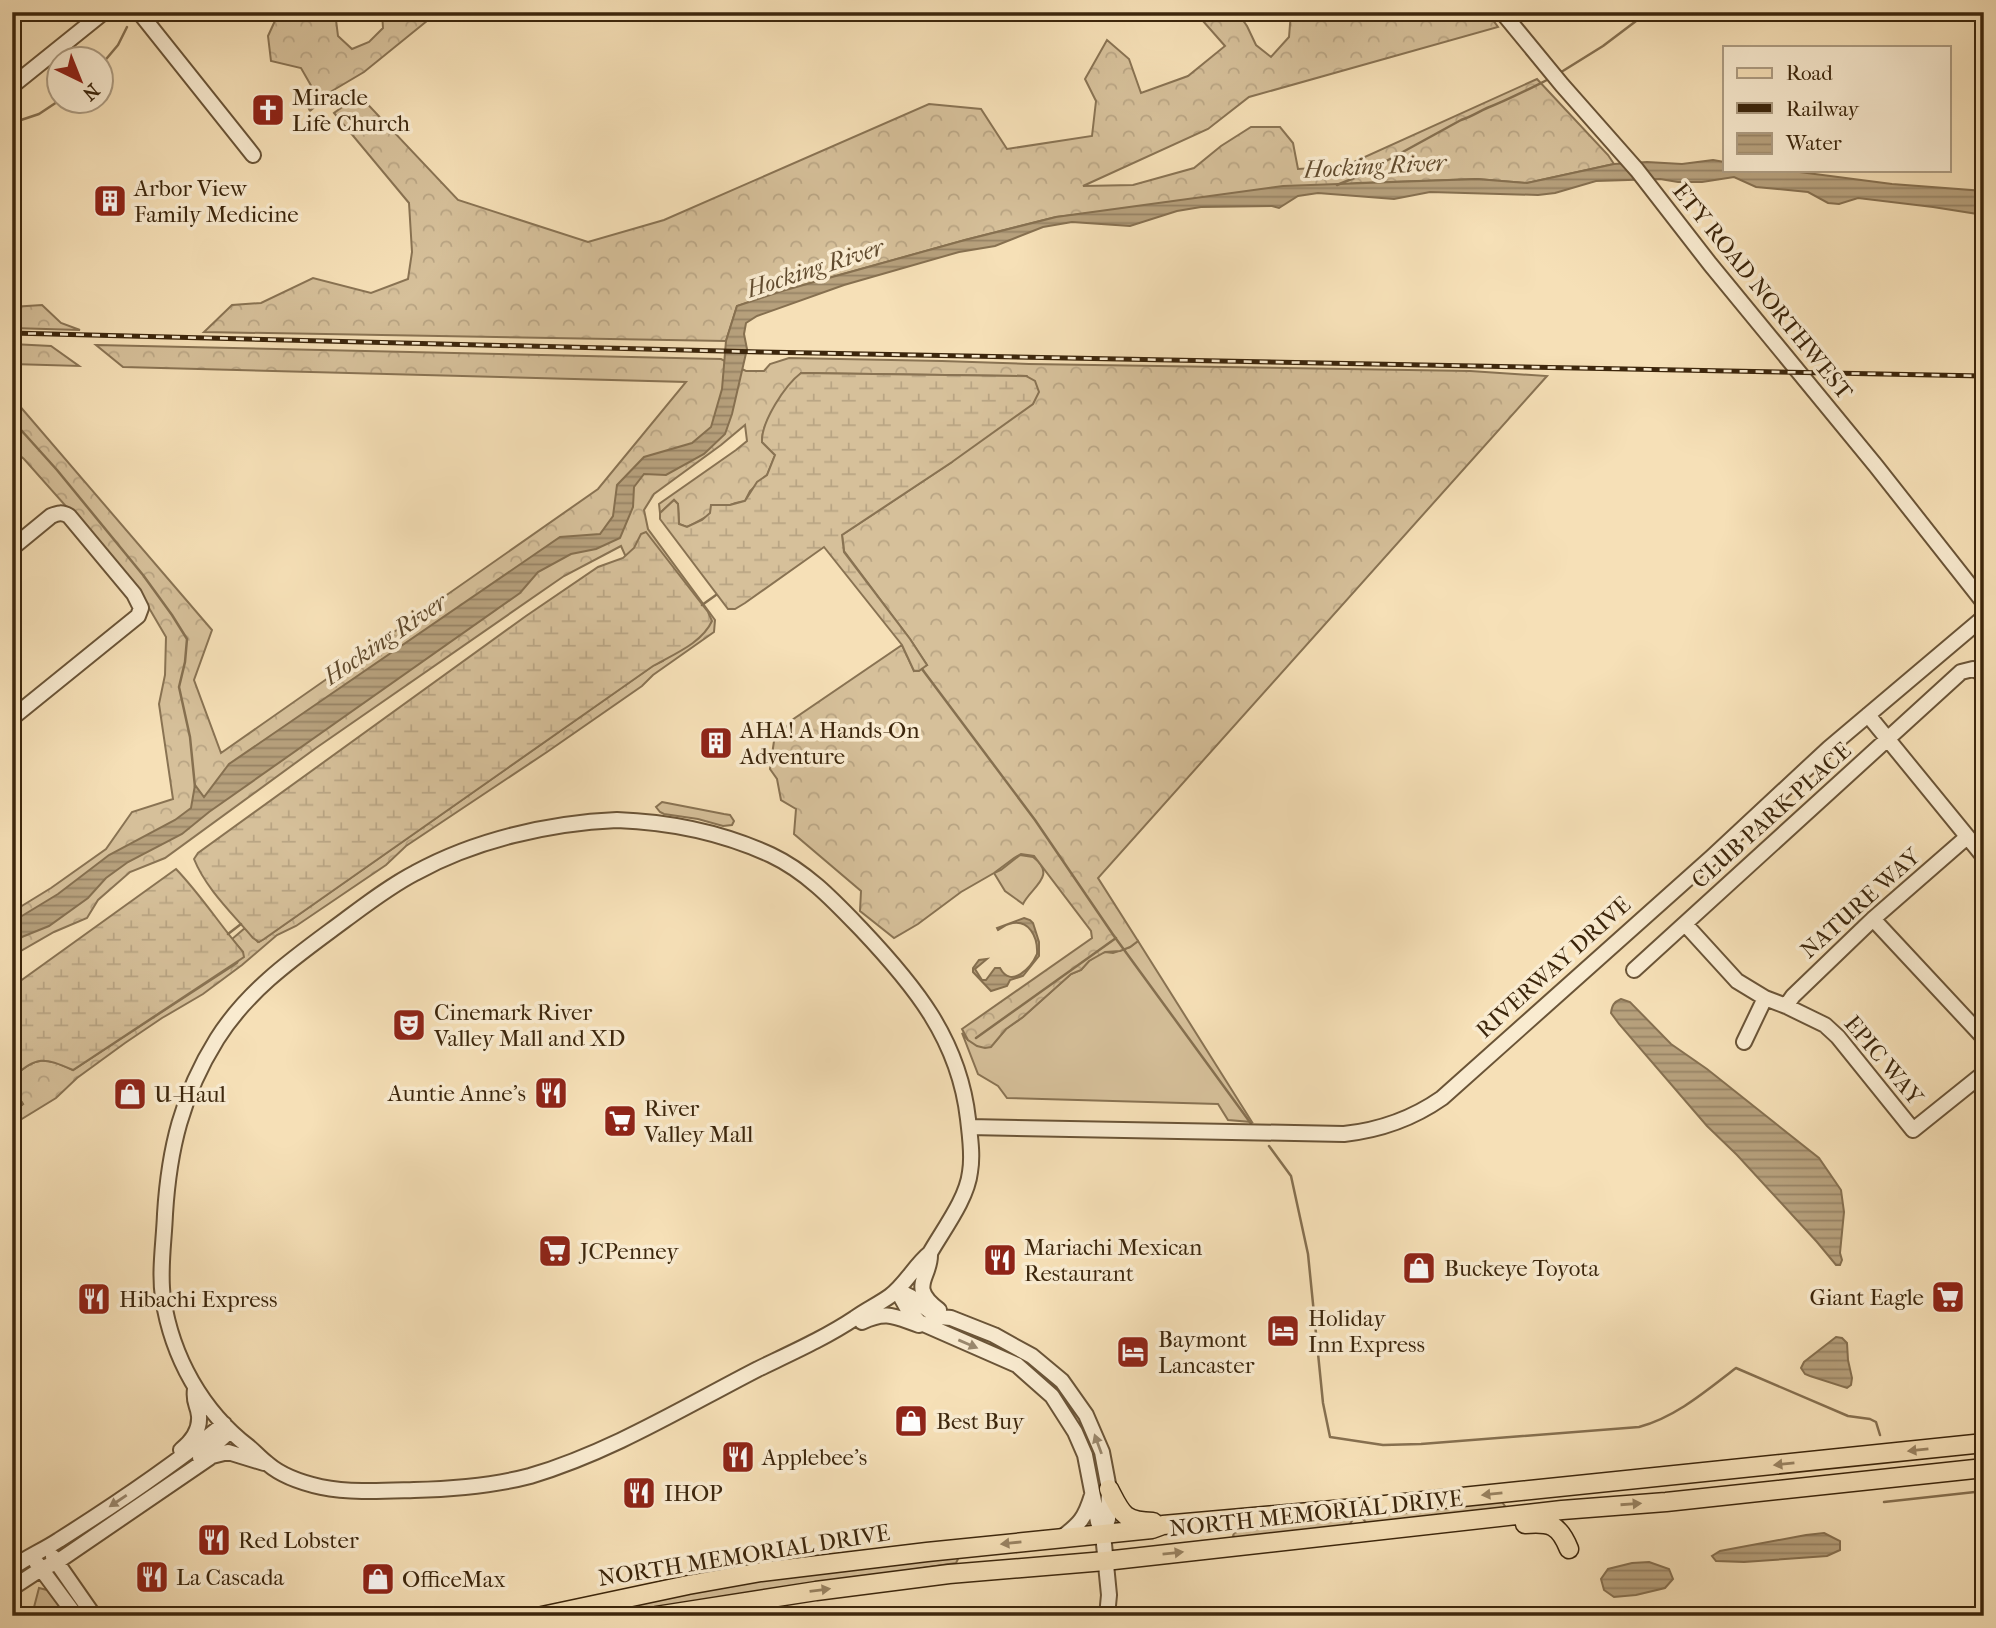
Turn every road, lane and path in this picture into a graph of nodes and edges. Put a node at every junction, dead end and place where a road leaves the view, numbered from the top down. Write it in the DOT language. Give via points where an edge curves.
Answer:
graph roads {
  1 [pos="104,12"];
  2 [pos="139,12"];
  3 [pos="1502,12"];
  4 [pos="12,86"];
  5 [pos="253,155"];
  6 [pos="12,548"];
  7 [pos="1984,603"];
  8 [pos="1984,617"];
  9 [pos="1978,672"];
  10 [pos="1868,715"];
  11 [pos="12,718"];
  12 [pos="1888,740"];
  13 [pos="1968,837"];
  14 [pos="1984,857"];
  15 [pos="1873,919"];
  16 [pos="1685,924"];
  17 [pos="1634,970"];
  18 [pos="1765,998"];
  19 [pos="1786,1006"];
  20 [pos="1984,1038"];
  21 [pos="1744,1041"];
  22 [pos="1984,1073"];
  23 [pos="969,1127"];
  24 [pos="930,1253"];
  25 [pos="897,1290"];
  26 [pos="951,1318"];
  27 [pos="847,1324"];
  28 [pos="928,1327"];
  29 [pos="195,1389"];
  30 [pos="227,1427"];
  31 [pos="1984,1443"];
  32 [pos="174,1461"];
  33 [pos="265,1463"];
  34 [pos="1984,1468"];
  35 [pos="1732,1469"];
  36 [pos="185,1474"];
  37 [pos="1101,1491"];
  38 [pos="1562,1510"];
  39 [pos="1163,1525"];
  40 [pos="1392,1529"];
  41 [pos="1104,1534"];
  42 [pos="1061,1538"];
  43 [pos="47,1548"];
  44 [pos="1569,1549"];
  45 [pos="31,1555"];
  46 [pos="1105,1561"];
  47 [pos="57,1562"];
  48 [pos="12,1568"];
  49 [pos="41,1569"];
  50 [pos="12,1588"];
  51 [pos="76,1616"];
  52 [pos="94,1616"];
  53 [pos="542,1616"];
  54 [pos="656,1616"];
  55 [pos="1107,1616"];
  1 -- 4 [label="street"];
  2 -- 5 [label="street"];
  3 -- 7 [label="street, ETY ROAD NORTHWEST" via="1637,170"];
  6 -- 11 [label="street" via="51,516 63,513 141,608 138,616"];
  8 -- 10 [label="street, RIVERWAY DRIVE"];
  9 -- 12 [label="street, CLUB PARK PLACE" via="1961,672"];
  10 -- 12 [label="street"];
  10 -- 23 [label="street, RIVERWAY DRIVE" via="1422,1112 1382,1128 1344,1134"];
  12 -- 13 [label="street"];
  12 -- 16 [label="street, CLUB PARK PLACE"];
  13 -- 14 [label="street"];
  13 -- 15 [label="street, NATURE WAY"];
  15 -- 19 [label="street, NATURE WAY"];
  15 -- 20 [label="street"];
  16 -- 17 [label="street, CLUB PARK PLACE"];
  16 -- 18 [label="street, EPIC WAY" via="1737,981"];
  18 -- 19 [label="street, EPIC WAY"];
  18 -- 21 [label="street"];
  19 -- 22 [label="street, EPIC WAY" via="1825,1025 1838,1037 1913,1130"];
  23 -- 24 [label="street" via="969,1181"];
  23 -- 29 [label="street" via="954,1058 925,1004 843,910 780,860 718,834 646,821 590,821 473,847 400,882 286,964 239,1009 197,1077 170,1158 162,1284 171,1335"];
  24 -- 25 [label="street"];
  24 -- 26 [label="street" via="924,1293"];
  25 -- 26 [label="street" via="932,1313"];
  25 -- 27 [label="street"];
  25 -- 28 [label="street" via="912,1315"];
  37 -- 26 [label="street, one-way" via="1102,1452 1086,1415 1062,1381 1012,1344"];
  27 -- 28 [label="street" via="883,1314"];
  27 -- 33 [label="street" via="608,1446 527,1477 442,1490 352,1490 300,1481"];
  28 -- 37 [label="street, one-way" via="1017,1365 1045,1388 1080,1443"];
  29 -- 30 [label="street"];
  29 -- 32 [label="street" via="198,1426"];
  30 -- 32 [label="street"];
  30 -- 33 [label="street"];
  30 -- 36 [label="street"];
  31 -- 35 [label="main road, NORTH MEMORIAL DRIVE, one-way"];
  32 -- 43 [label="street, one-way"];
  33 -- 36 [label="street" via="228,1452 212,1456"];
  38 -- 34 [label="main road, NORTH MEMORIAL DRIVE, one-way"];
  35 -- 38 [label="main road" via="1712,1478 1575,1496"];
  35 -- 39 [label="main road, NORTH MEMORIAL DRIVE, one-way"];
  36 -- 47 [label="street"];
  37 -- 39 [label="main road, NORTH MEMORIAL DRIVE" via="1133,1520"];
  37 -- 41 [label="street" via="1108,1519"];
  37 -- 42 [label="street" via="1078,1526"];
  38 -- 40 [label="main road, NORTH MEMORIAL DRIVE"];
  39 -- 41 [label="main road, NORTH MEMORIAL DRIVE"];
  40 -- 44 [label="main road" via="1436,1532 1542,1522 1555,1526"];
  46 -- 40 [label="main road, NORTH MEMORIAL DRIVE, one-way"];
  41 -- 42 [label="main road, NORTH MEMORIAL DRIVE"];
  41 -- 46 [label="street"];
  42 -- 53 [label="main road, NORTH MEMORIAL DRIVE, one-way" via="761,1572"];
  43 -- 45 [label="street"];
  43 -- 47 [label="street"];
  45 -- 48 [label="street"];
  45 -- 49 [label="street"];
  54 -- 46 [label="main road, NORTH MEMORIAL DRIVE, one-way" via="950,1574"];
  46 -- 55 [label="street"];
  47 -- 49 [label="street"];
  47 -- 52 [label="street"];
  49 -- 50 [label="street"];
  49 -- 51 [label="street"];
}
